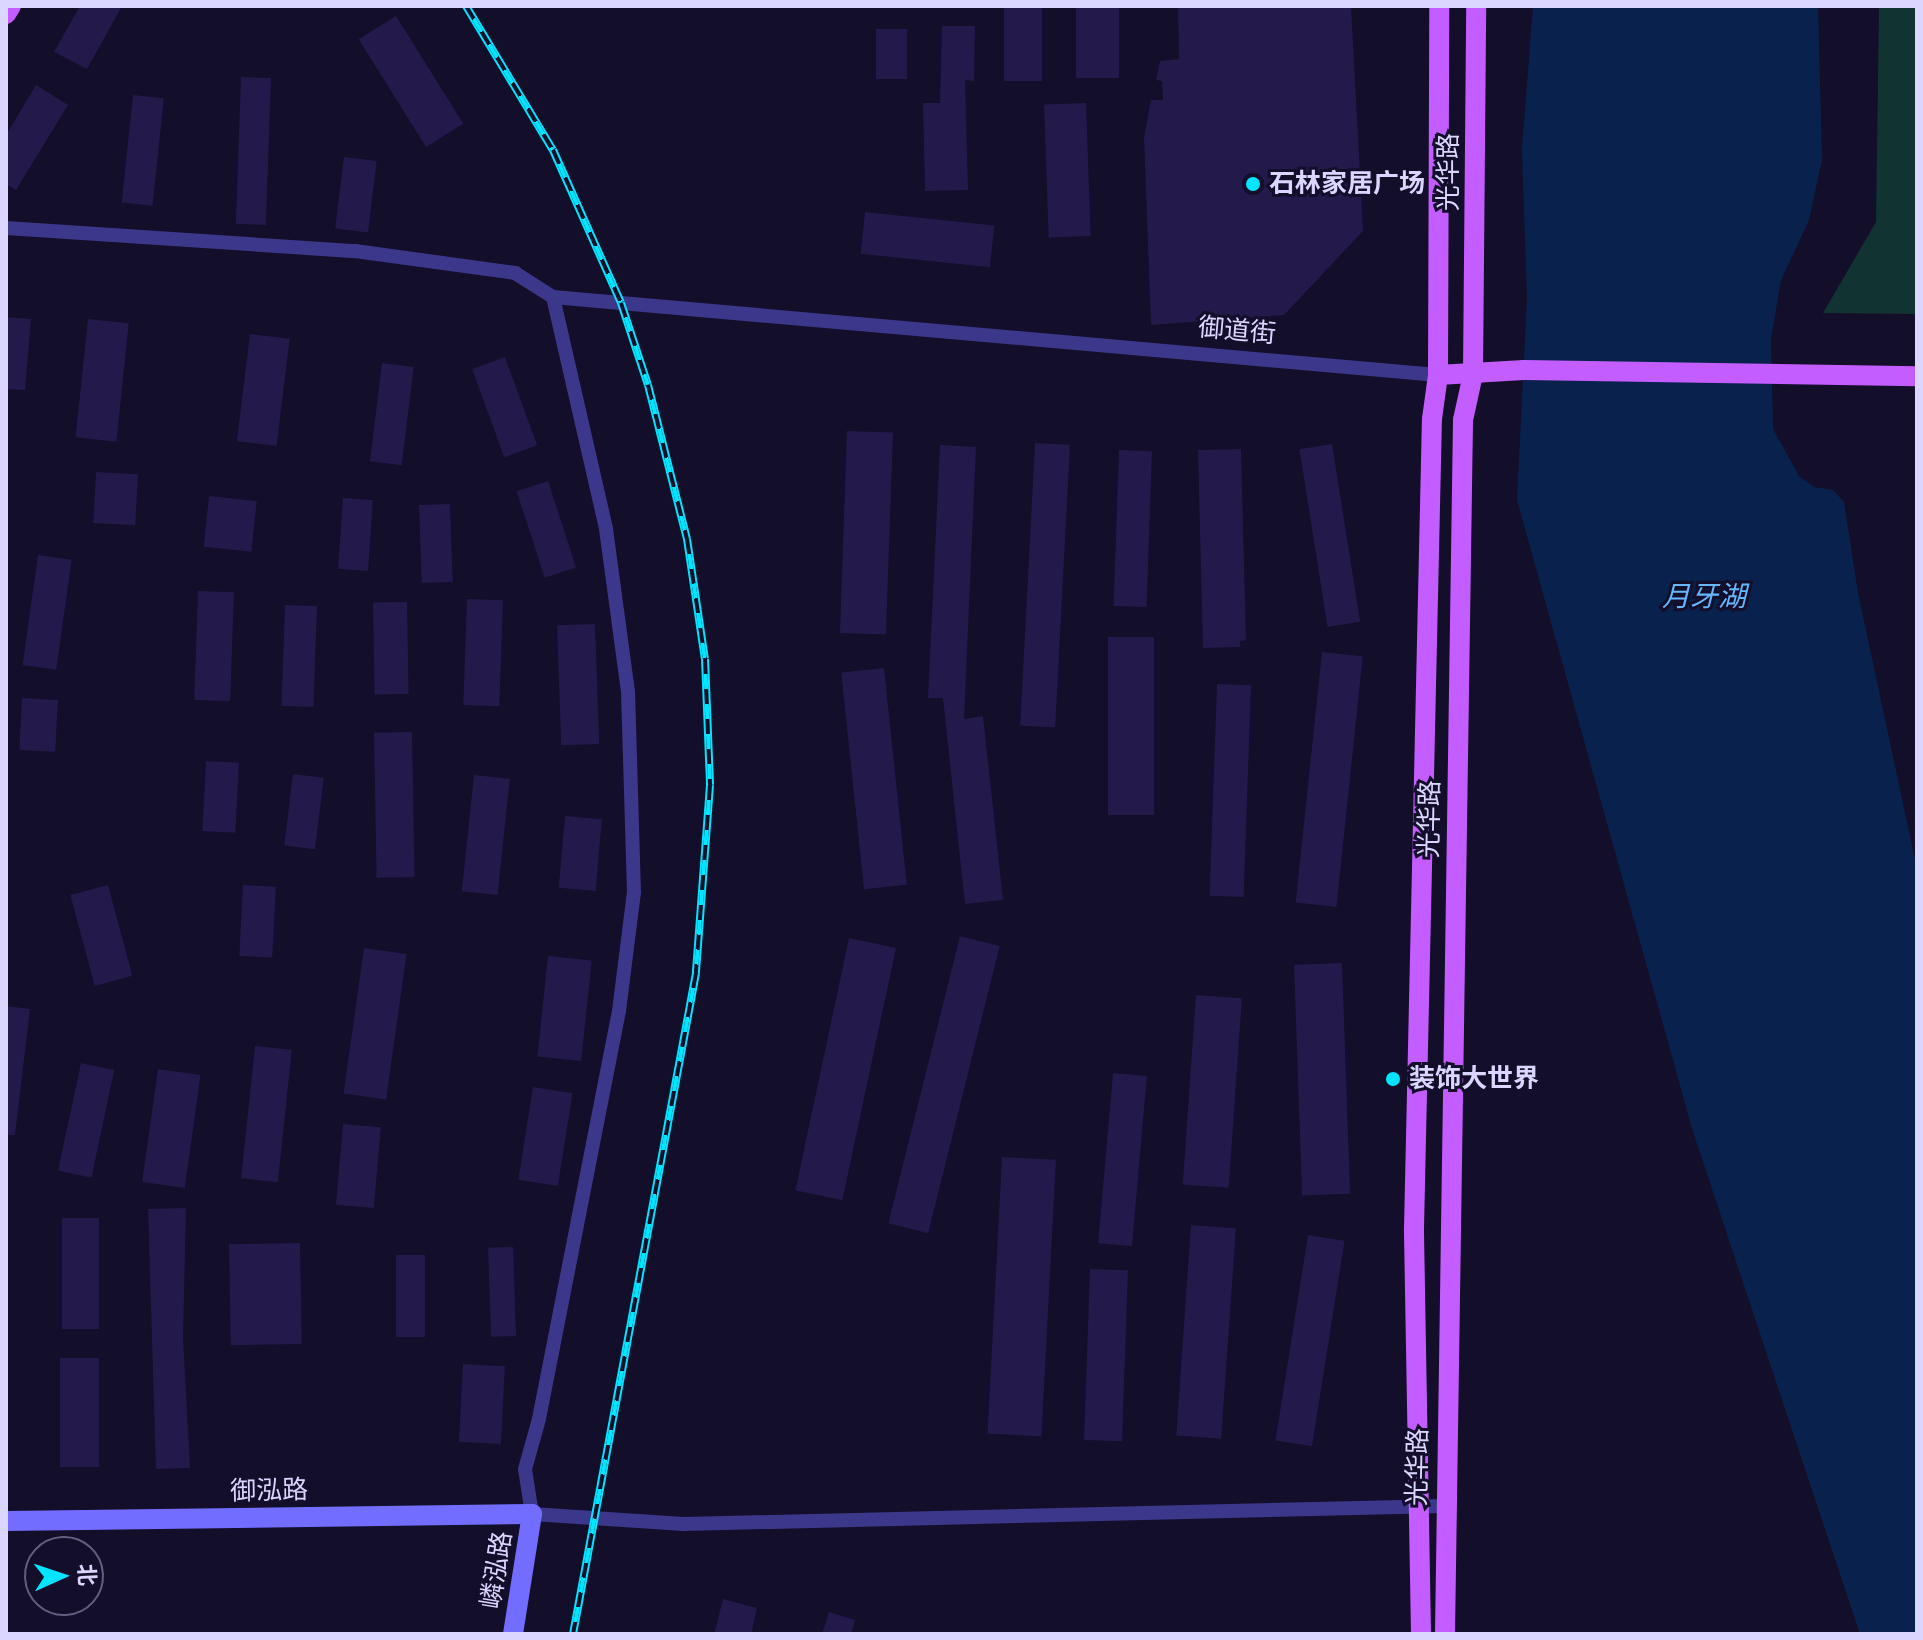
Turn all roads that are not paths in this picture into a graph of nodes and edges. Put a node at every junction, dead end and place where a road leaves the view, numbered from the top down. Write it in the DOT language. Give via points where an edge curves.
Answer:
graph roads {
  1 [pos="11,6"];
  2 [pos="1439,6"];
  3 [pos="1476,6"];
  4 [pos="6,14"];
  5 [pos="6,228"];
  6 [pos="553,297"];
  7 [pos="1473,374"];
  8 [pos="1438,375"];
  9 [pos="1917,376"];
  10 [pos="1444,1506"];
  11 [pos="1415,1507"];
  12 [pos="532,1514"];
  13 [pos="6,1521"];
  14 [pos="513,1634"];
  15 [pos="1421,1634"];
  16 [pos="1445,1634"];
  1 -- 4 [label="main road"];
  2 -- 8 [label="main road, 光华路"];
  3 -- 7 [label="main road, 光华路"];
  5 -- 6 [label="street" via="355,251 515,273"];
  6 -- 8 [label="street, 御道街"];
  6 -- 12 [label="street" via="606,529 628,691 634,892 619,1011 525,1469"];
  7 -- 8 [label="main road"];
  7 -- 9 [label="main road" via="1524,370"];
  7 -- 10 [label="main road, 光华路" via="1463,420"];
  8 -- 11 [label="main road, 光华路" via="1432,419 1414,1228"];
  10 -- 11 [label="street"];
  10 -- 16 [label="main road, 光华路"];
  11 -- 12 [label="street" via="684,1524"];
  11 -- 15 [label="main road, 光华路"];
  12 -- 13 [label="street, 御泓路"];
  12 -- 14 [label="street, 嶙泓路"];
}
